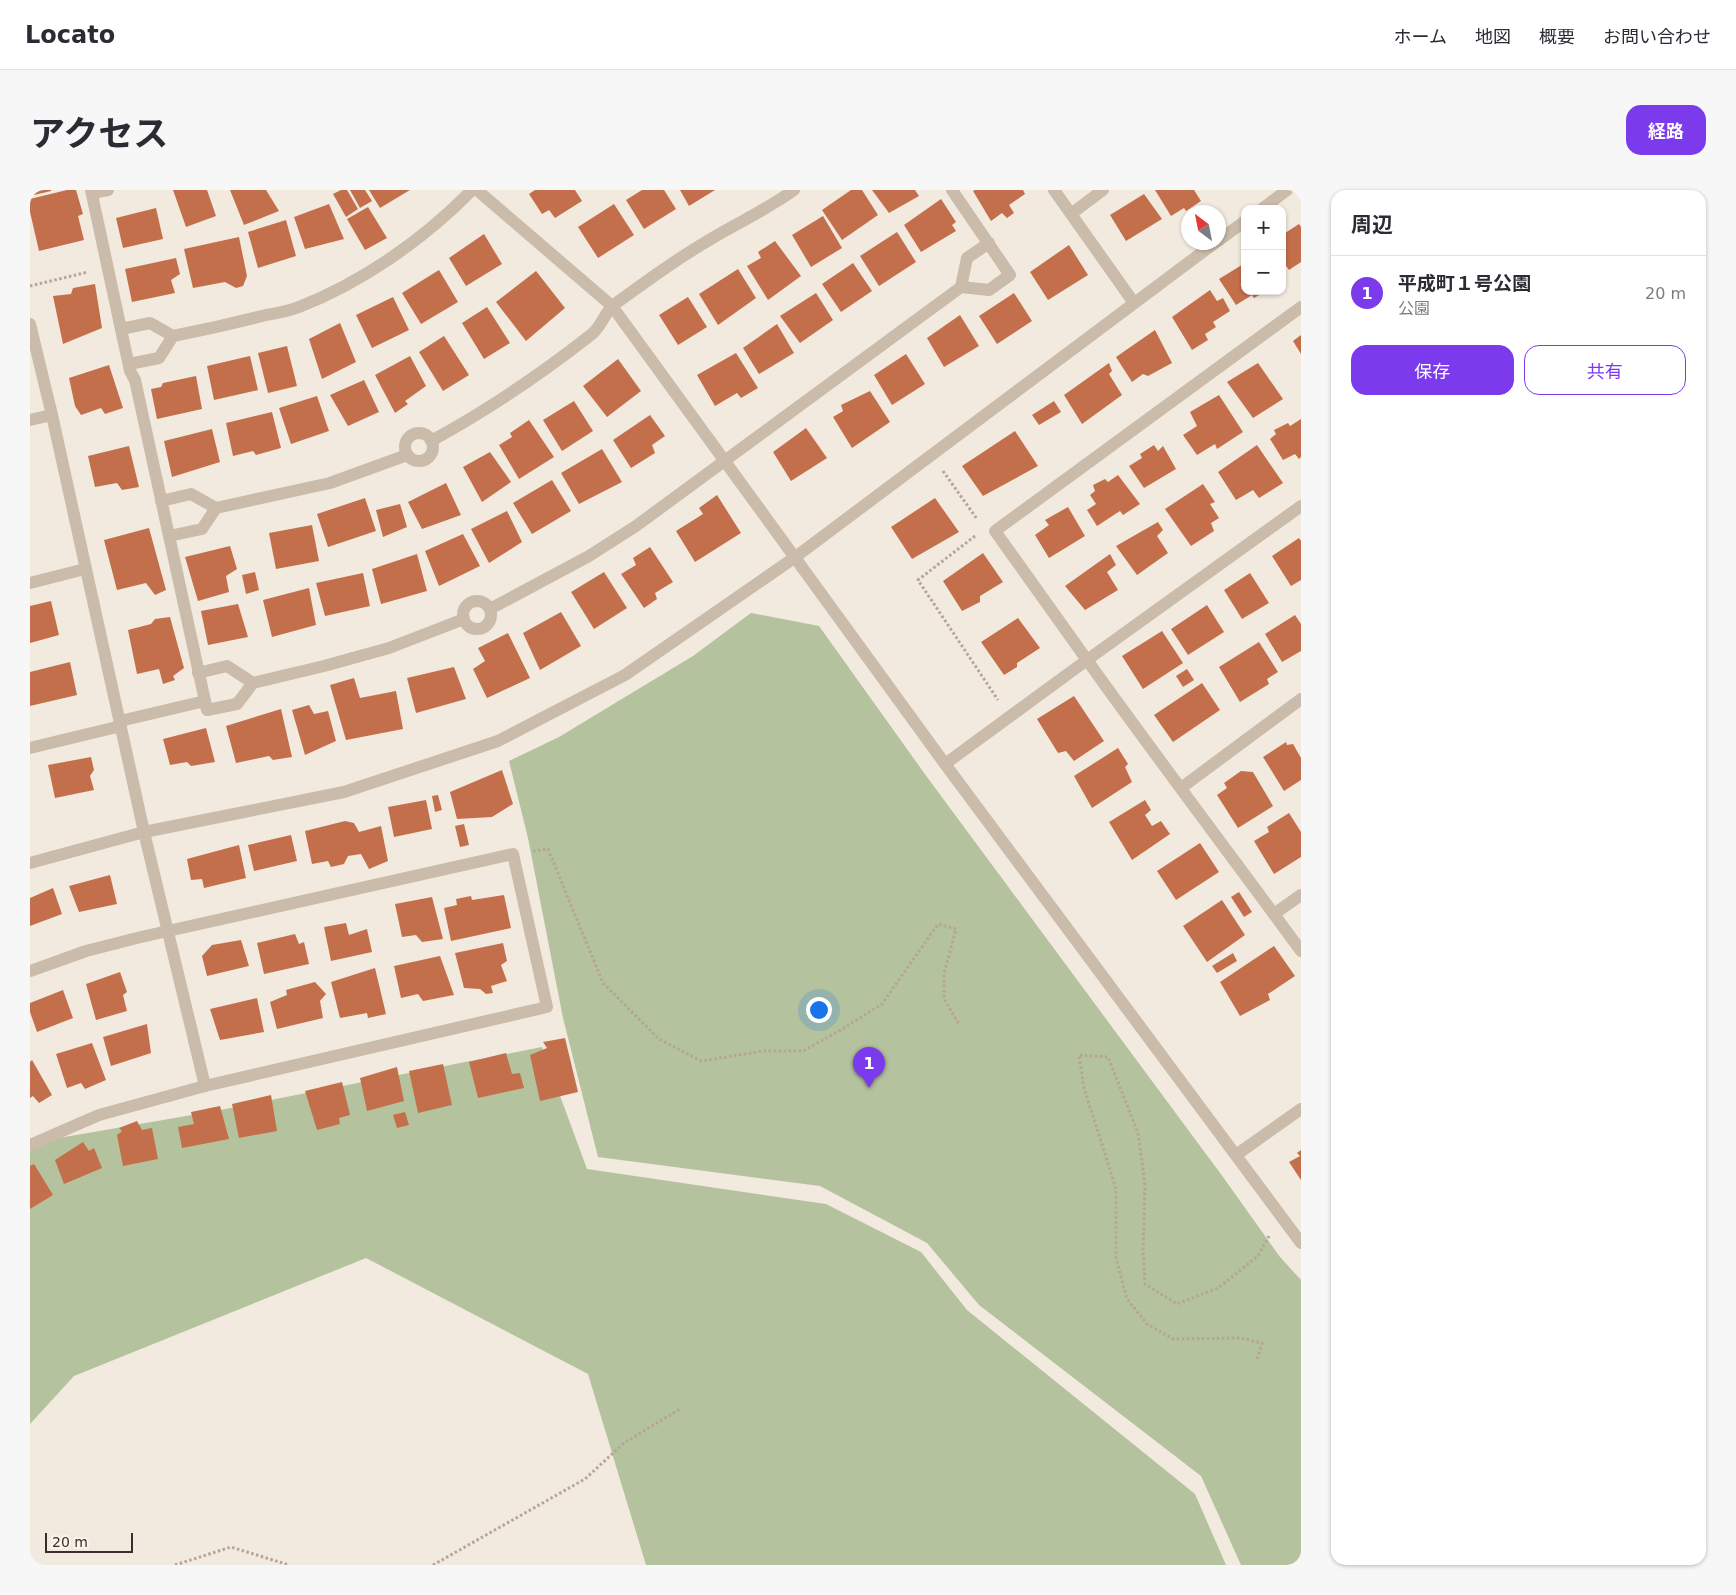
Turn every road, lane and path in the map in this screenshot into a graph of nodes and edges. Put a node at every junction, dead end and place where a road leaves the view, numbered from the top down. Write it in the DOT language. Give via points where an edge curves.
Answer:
graph roads {
  1 [pos="108,190"];
  2 [pos="472,190"];
  3 [pos="477,190"];
  4 [pos="794,190"];
  5 [pos="952,190"];
  6 [pos="1054,190"];
  7 [pos="1103,190"];
  8 [pos="1287,190"];
  9 [pos="92,192"];
  10 [pos="1267,205"];
  11 [pos="1071,214"];
  12 [pos="1241,224"];
  13 [pos="1226,235"];
  14 [pos="989,243"];
  15 [pos="1206,250"];
  16 [pos="108,262"];
  17 [pos="30,286"];
  18 [pos="961,287"];
  19 [pos="1134,303"];
  20 [pos="612,306"];
  21 [pos="1301,307"];
  22 [pos="30,324"];
  23 [pos="121,328"];
  24 [pos="173,336"];
  25 [pos="129,364"];
  26 [pos="52,415"];
  27 [pos="30,420"];
  28 [pos="431,441"];
  29 [pos="407,455"];
  30 [pos="724,459"];
  31 [pos="939,465"];
  32 [pos="161,501"];
  33 [pos="1301,506"];
  34 [pos="216,508"];
  35 [pos="991,529"];
  36 [pos="169,536"];
  37 [pos="794,558"];
  38 [pos="85,569"];
  39 [pos="30,583"];
  40 [pos="490,609"];
  41 [pos="464,619"];
  42 [pos="1087,660"];
  43 [pos="198,673"];
  44 [pos="253,683"];
  45 [pos="1301,699"];
  46 [pos="205,701"];
  47 [pos="1009,717"];
  48 [pos="120,723"];
  49 [pos="30,748"];
  50 [pos="945,764"];
  51 [pos="1181,788"];
  52 [pos="144,832"];
  53 [pos="513,854"];
  54 [pos="30,863"];
  55 [pos="1301,895"];
  56 [pos="1274,914"];
  57 [pos="168,931"];
  58 [pos="1301,951"];
  59 [pos="30,971"];
  60 [pos="959,1024"];
  61 [pos="205,1086"];
  62 [pos="1301,1109"];
  63 [pos="30,1145"];
  64 [pos="1236,1155"];
  65 [pos="1270,1236"];
  66 [pos="1301,1243"];
  67 [pos="1257,1359"];
  68 [pos="680,1409"];
  69 [pos="175,1565"];
  70 [pos="289,1565"];
  71 [pos="433,1565"];
  1 -- 9 [label="street"];
  2 -- 24 [label="street" via="407,246 349,284 298,307"];
  3 -- 20 [label="street"];
  4 -- 20 [label="street" via="715,236"];
  5 -- 14 [label="street"];
  6 -- 11 [label="street"];
  7 -- 11 [label="street"];
  8 -- 10 [label="street"];
  9 -- 16 [label="street"];
  11 -- 19 [label="street"];
  12 -- 13 [label="street"];
  14 -- 18 [label="street" via="967,258"];
  14 -- 18 [label="street" via="1010,275 989,290"];
  15 -- 19 [label="street"];
  16 -- 17 [label="path" via="96,270"];
  16 -- 23 [label="street"];
  18 -- 30 [label="street"];
  19 -- 37 [label="street"];
  20 -- 28 [label="street" via="595,332 544,371"];
  20 -- 30 [label="street"];
  21 -- 35 [label="street"];
  22 -- 26 [label="street"];
  23 -- 24 [label="street" via="150,323"];
  23 -- 25 [label="street"];
  24 -- 25 [label="street" via="159,358"];
  25 -- 32 [label="street"];
  26 -- 27 [label="street"];
  26 -- 38 [label="street"];
  28 -- 29 [label="street" via="432,450 428,458 414,460"];
  28 -- 29 [label="street" via="422,433 413,434 404,445"];
  29 -- 34 [label="street" via="330,483"];
  30 -- 37 [label="street"];
  30 -- 40 [label="street" via="636,526 590,556"];
  31 -- 35 [label="path" via="977,519"];
  32 -- 34 [label="street" via="191,494"];
  32 -- 36 [label="street"];
  33 -- 42 [label="street"];
  34 -- 36 [label="street" via="202,530"];
  35 -- 42 [label="street"];
  35 -- 47 [label="path" via="918,580"];
  36 -- 43 [label="street"];
  37 -- 50 [label="street"];
  37 -- 52 [label="street" via="625,675 498,741 344,792"];
  38 -- 39 [label="street"];
  38 -- 48 [label="street"];
  40 -- 41 [label="street" via="480,601 471,602 464,609"];
  40 -- 41 [label="street" via="491,618 482,628 468,626"];
  41 -- 44 [label="street" via="389,648"];
  42 -- 47 [label="street"];
  42 -- 51 [label="street"];
  43 -- 44 [label="street" via="227,666"];
  43 -- 46 [label="street"];
  44 -- 46 [label="street" via="237,704 207,710"];
  45 -- 51 [label="street"];
  46 -- 48 [label="street"];
  47 -- 50 [label="street"];
  48 -- 49 [label="street"];
  48 -- 52 [label="street"];
  50 -- 64 [label="street"];
  51 -- 56 [label="street"];
  52 -- 54 [label="street"];
  52 -- 57 [label="street"];
  53 -- 57 [label="street"];
  53 -- 60 [label="path" via="548,849 603,983 660,1039 701,1061 764,1051 803,1051 839,1031 882,1004 938,924 956,929 944,974 944,999"];
  53 -- 61 [label="street" via="547,1007"];
  55 -- 56 [label="street"];
  56 -- 58 [label="street"];
  57 -- 59 [label="street" via="86,951"];
  57 -- 61 [label="street"];
  61 -- 63 [label="street" via="99,1115"];
  62 -- 64 [label="street"];
  64 -- 66 [label="street"];
  65 -- 67 [label="path" via="1258,1256 1218,1288 1177,1304 1145,1284 1142,1251 1145,1184 1138,1133 1108,1057 1079,1055 1084,1088 1116,1189 1116,1258 1127,1299 1147,1324 1173,1339 1240,1338 1262,1343"];
  68 -- 71 [label="path" via="624,1443 585,1478"];
  69 -- 70 [label="path" via="231,1547"];
}
